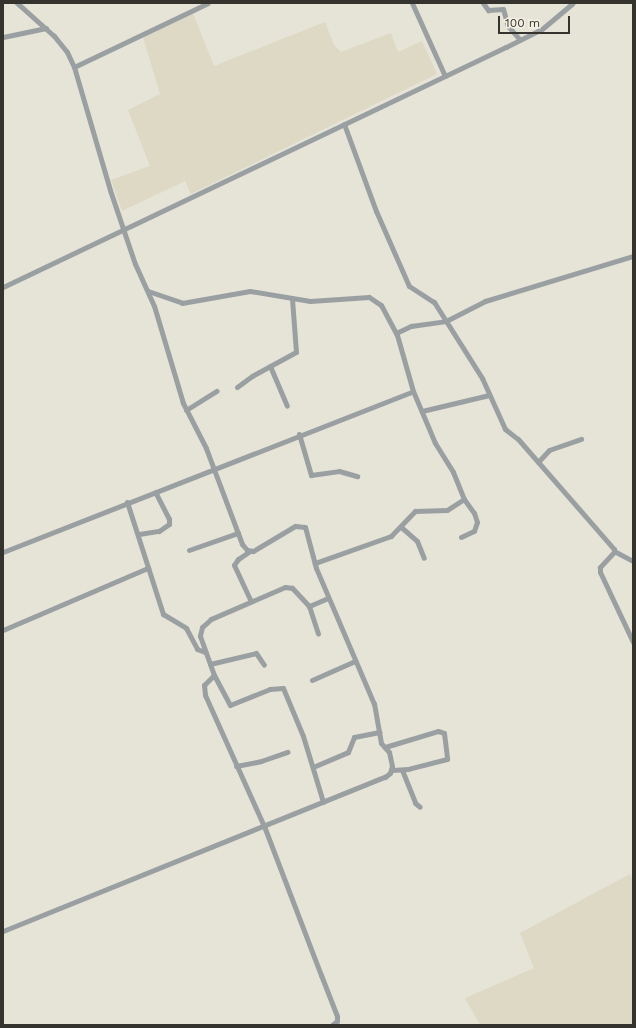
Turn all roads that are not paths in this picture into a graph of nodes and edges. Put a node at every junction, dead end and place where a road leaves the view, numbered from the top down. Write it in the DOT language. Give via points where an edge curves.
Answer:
graph roads {
  1 [pos="17,3"];
  2 [pos="208,3"];
  3 [pos="412,3"];
  4 [pos="483,3"];
  5 [pos="573,3"];
  6 [pos="565,6"];
  7 [pos="46,28"];
  8 [pos="3,37"];
  9 [pos="520,40"];
  10 [pos="74,67"];
  11 [pos="445,76"];
  12 [pos="344,125"];
  13 [pos="124,230"];
  14 [pos="633,256"];
  15 [pos="3,287"];
  16 [pos="148,291"];
  17 [pos="292,299"];
  18 [pos="446,321"];
  19 [pos="396,334"];
  20 [pos="270,366"];
  21 [pos="237,387"];
  22 [pos="413,390"];
  23 [pos="216,391"];
  24 [pos="488,395"];
  25 [pos="287,406"];
  26 [pos="186,410"];
  27 [pos="422,411"];
  28 [pos="299,434"];
  29 [pos="581,439"];
  30 [pos="538,462"];
  31 [pos="213,468"];
  32 [pos="357,476"];
  33 [pos="155,492"];
  34 [pos="464,499"];
  35 [pos="127,502"];
  36 [pos="401,527"];
  37 [pos="238,532"];
  38 [pos="139,534"];
  39 [pos="461,536"];
  40 [pos="189,550"];
  41 [pos="250,551"];
  42 [pos="614,551"];
  43 [pos="3,552"];
  44 [pos="424,558"];
  45 [pos="633,561"];
  46 [pos="315,563"];
  47 [pos="148,568"];
  48 [pos="328,598"];
  49 [pos="250,600"];
  50 [pos="309,606"];
  51 [pos="3,630"];
  52 [pos="318,634"];
  53 [pos="633,642"];
  54 [pos="205,652"];
  55 [pos="355,661"];
  56 [pos="210,664"];
  57 [pos="264,665"];
  58 [pos="214,675"];
  59 [pos="312,680"];
  60 [pos="380,732"];
  61 [pos="385,747"];
  62 [pos="286,752"];
  63 [pos="236,766"];
  64 [pos="313,767"];
  65 [pos="392,770"];
  66 [pos="402,770"];
  67 [pos="323,802"];
  68 [pos="420,807"];
  69 [pos="264,826"];
  70 [pos="3,932"];
  71 [pos="332,1025"];
  1 -- 7 [label="street"];
  2 -- 10 [label="street"];
  3 -- 11 [label="street"];
  4 -- 9 [label="street" via="488,10 503,9 510,28"];
  5 -- 6 [label="street"];
  6 -- 9 [label="street" via="547,25"];
  7 -- 8 [label="street"];
  7 -- 10 [label="street" via="62,45"];
  9 -- 11 [label="street"];
  10 -- 13 [label="street"];
  11 -- 12 [label="street"];
  12 -- 13 [label="street"];
  12 -- 18 [label="street" via="407,282 431,299"];
  13 -- 15 [label="street"];
  13 -- 16 [label="street"];
  14 -- 18 [label="street" via="485,301"];
  16 -- 17 [label="street" via="182,303 250,291"];
  16 -- 26 [label="street"];
  17 -- 19 [label="street" via="325,301 374,298 381,305"];
  17 -- 20 [label="street" via="296,352"];
  18 -- 19 [label="street" via="411,326"];
  18 -- 24 [label="street" via="482,378"];
  19 -- 22 [label="street"];
  20 -- 21 [label="street"];
  20 -- 25 [label="street"];
  22 -- 27 [label="street"];
  22 -- 28 [label="street"];
  23 -- 26 [label="street"];
  24 -- 27 [label="street"];
  24 -- 30 [label="street" via="505,429 518,439"];
  26 -- 31 [label="street"];
  27 -- 34 [label="street" via="435,443 453,472"];
  28 -- 31 [label="street"];
  28 -- 32 [label="street" via="311,475 339,471"];
  29 -- 30 [label="street" via="549,450"];
  30 -- 42 [label="street"];
  31 -- 33 [label="street"];
  31 -- 37 [label="street"];
  33 -- 35 [label="street"];
  33 -- 38 [label="street" via="169,519 169,524 159,531"];
  34 -- 36 [label="street" via="447,510 415,511"];
  34 -- 39 [label="street" via="477,522 474,531"];
  35 -- 38 [label="street"];
  35 -- 43 [label="street"];
  36 -- 44 [label="street" via="417,541"];
  36 -- 46 [label="street" via="391,536"];
  37 -- 40 [label="street"];
  37 -- 41 [label="street" via="245,548"];
  38 -- 47 [label="street"];
  41 -- 46 [label="street" via="300,525 306,530"];
  41 -- 49 [label="street" via="234,565"];
  42 -- 45 [label="street"];
  42 -- 53 [label="street" via="602,564 600,572"];
  46 -- 48 [label="street"];
  47 -- 51 [label="street"];
  47 -- 54 [label="street" via="163,614 186,628 197,648"];
  48 -- 50 [label="street"];
  48 -- 55 [label="street"];
  49 -- 50 [label="street" via="288,586"];
  49 -- 54 [label="street" via="205,623 200,636"];
  50 -- 52 [label="street"];
  54 -- 56 [label="street"];
  55 -- 59 [label="street"];
  55 -- 60 [label="street" via="374,704"];
  56 -- 57 [label="street" via="256,653"];
  56 -- 58 [label="street"];
  58 -- 63 [label="street" via="204,685 203,690"];
  58 -- 64 [label="street" via="230,705 270,689 284,688"];
  60 -- 61 [label="street" via="381,743"];
  60 -- 64 [label="street" via="354,738 348,752"];
  61 -- 65 [label="street" via="390,755"];
  61 -- 66 [label="street" via="438,731 444,733 448,758"];
  62 -- 63 [label="street"];
  63 -- 69 [label="street"];
  64 -- 67 [label="street"];
  65 -- 66 [label="street"];
  65 -- 67 [label="street" via="385,776"];
  66 -- 68 [label="street" via="415,803"];
  67 -- 69 [label="street"];
  69 -- 70 [label="street"];
  69 -- 71 [label="street" via="337,1016 337,1022"];
}
